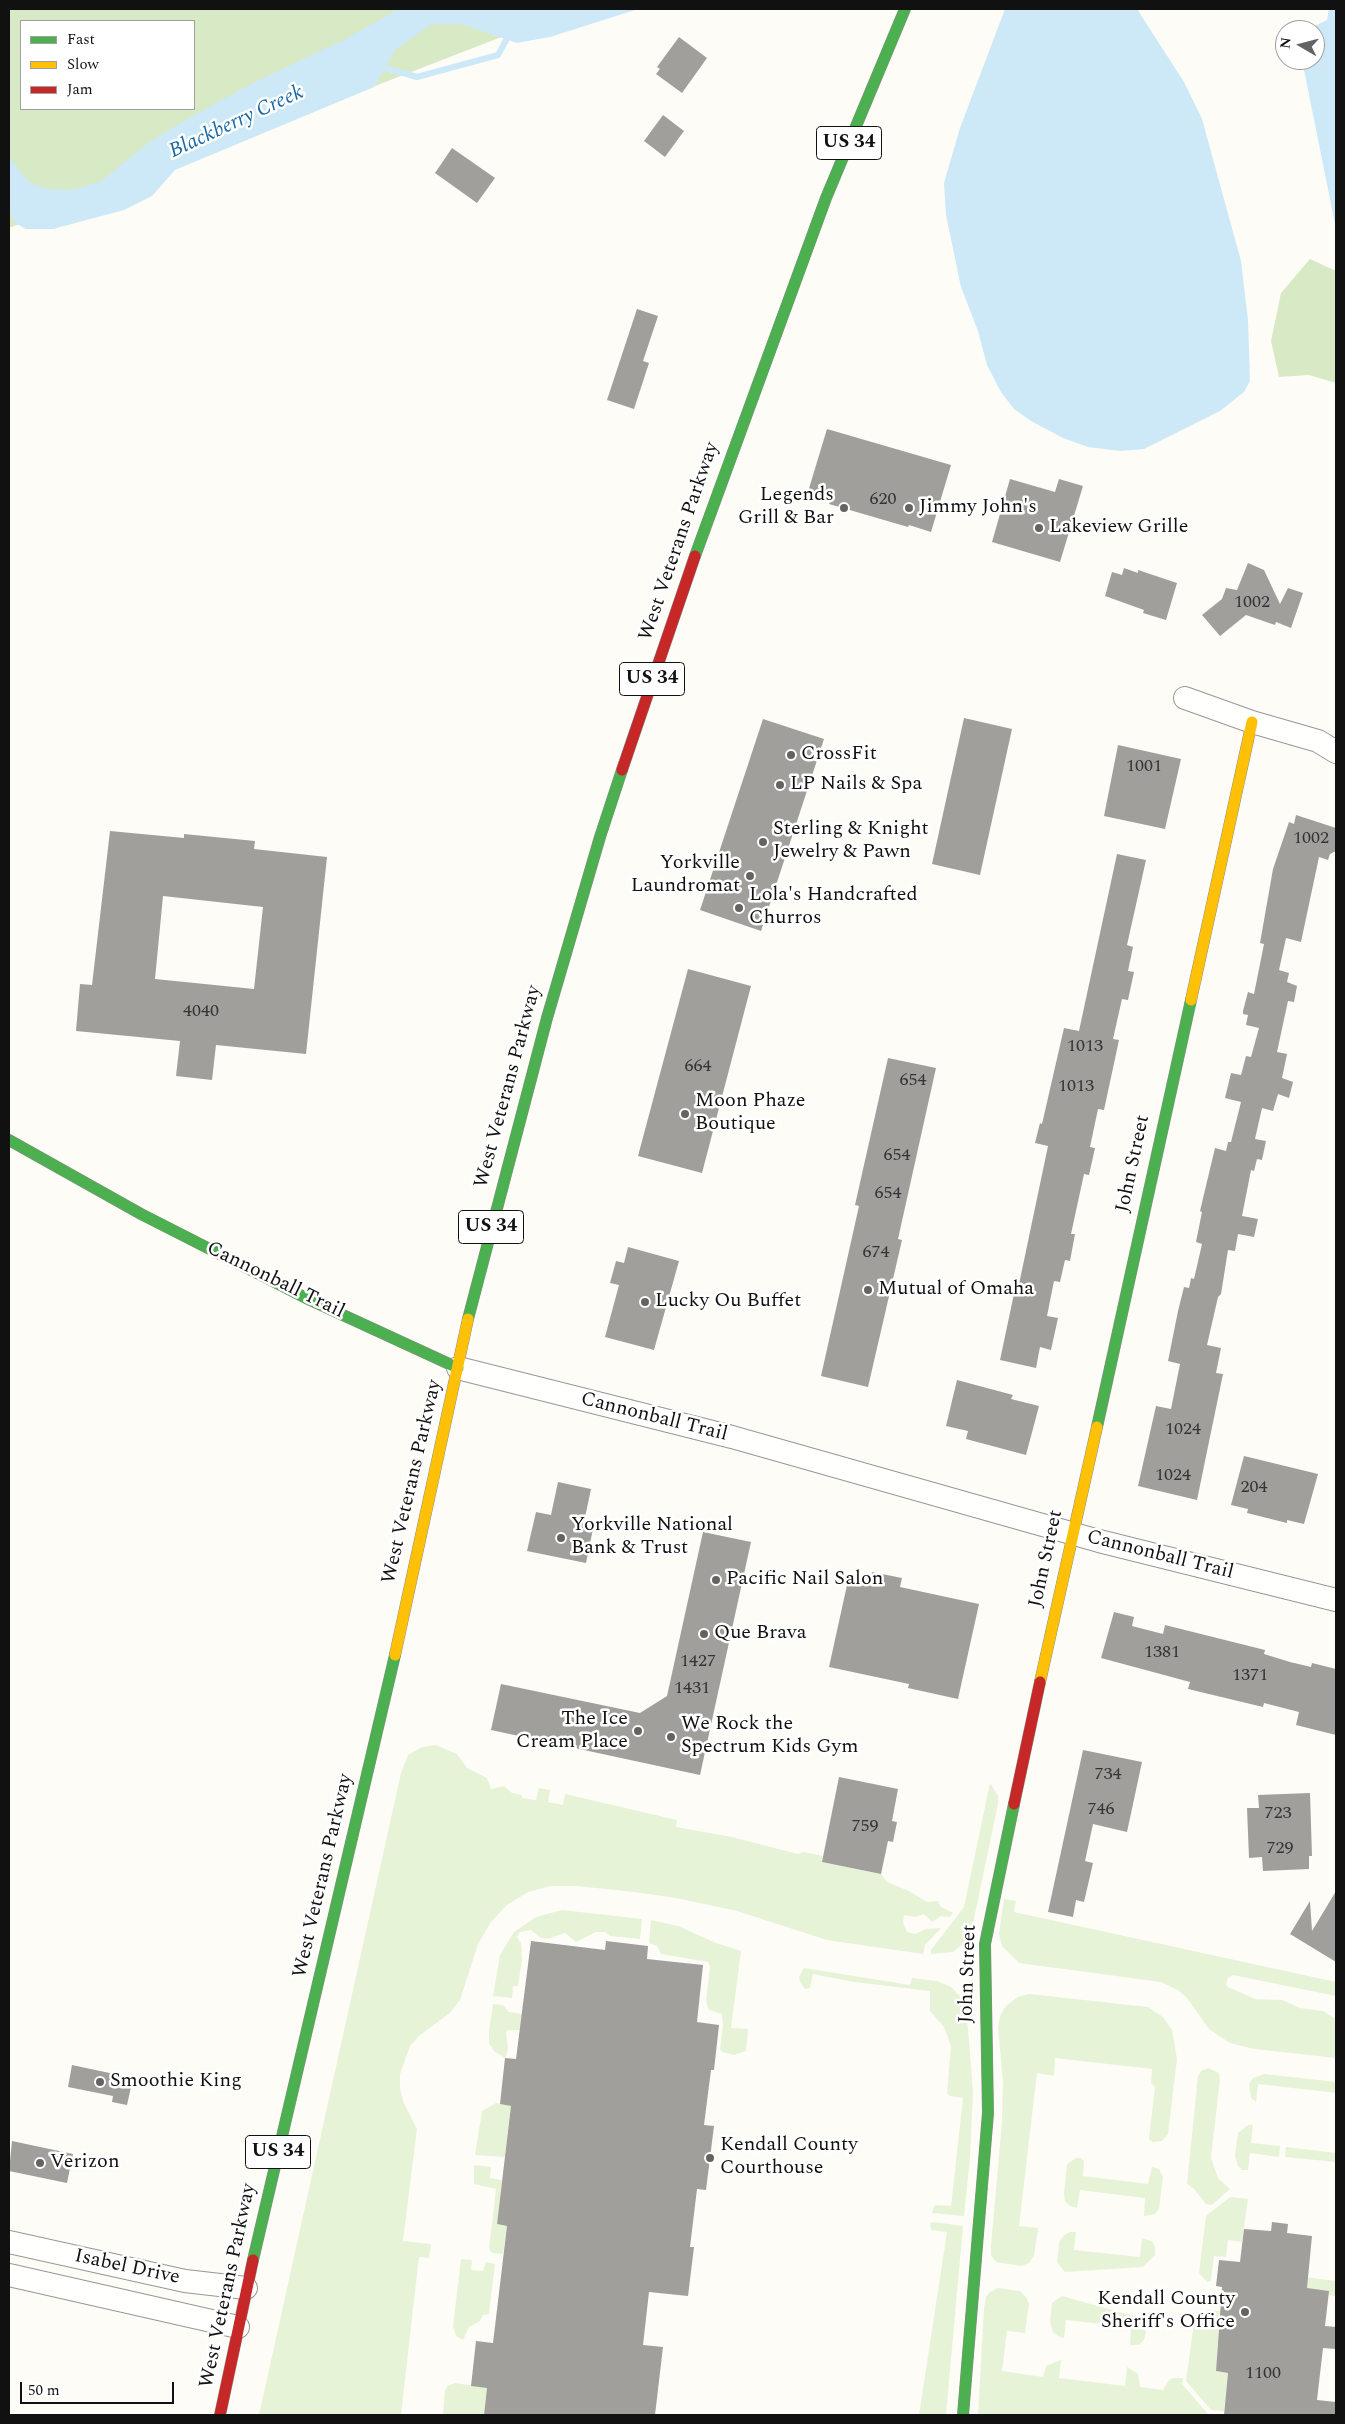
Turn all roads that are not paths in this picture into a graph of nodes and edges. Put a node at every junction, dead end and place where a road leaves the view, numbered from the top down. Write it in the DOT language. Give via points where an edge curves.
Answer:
graph roads {
  1 [pos="905,9"];
  2 [pos="1186,698"];
  3 [pos="1252,722"];
  4 [pos="1336,752"];
  5 [pos="9,1140"];
  6 [pos="458,1368"];
  7 [pos="1072,1533"];
  8 [pos="1336,1600"];
  9 [pos="9,2242"];
  10 [pos="9,2275"];
  11 [pos="246,2288"];
  12 [pos="238,2327"];
  13 [pos="220,2415"];
  14 [pos="963,2415"];
  1 -- 6 [label="main road, West Veterans Parkway / US 34" via="826,198 738,432 606,818 528,1088 472,1299"];
  2 -- 3 [label="street"];
  3 -- 4 [label="street" via="1318,741"];
  3 -- 7 [label="main road, John Street"];
  5 -- 6 [label="main road, Cannonball Trail" via="141,1214 306,1298"];
  6 -- 7 [label="street, Cannonball Trail" via="732,1437"];
  6 -- 11 [label="main road, West Veterans Parkway / US 34" via="382,1714"];
  7 -- 8 [label="street, Cannonball Trail"];
  7 -- 14 [label="main road, John Street" via="985,1944 988,2113"];
  9 -- 11 [label="street, Isabel Drive" via="185,2280"];
  10 -- 12 [label="street, Isabel Drive"];
  11 -- 12 [label="main road, West Veterans Parkway / US 34"];
  12 -- 13 [label="main road, West Veterans Parkway / US 34"];
}
